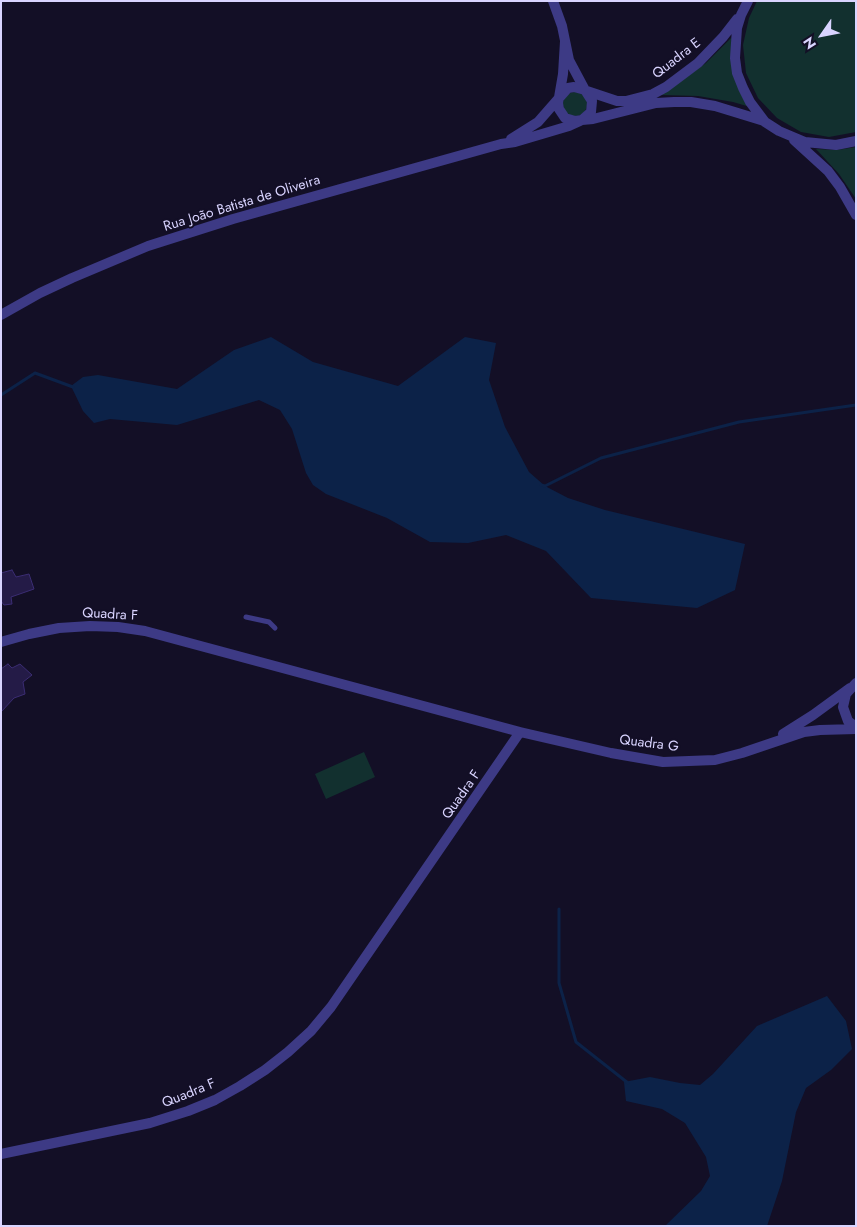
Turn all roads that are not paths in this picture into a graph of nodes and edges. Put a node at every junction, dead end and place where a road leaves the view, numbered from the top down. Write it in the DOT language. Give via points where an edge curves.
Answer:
graph roads {
  1 [pos="553,1"];
  2 [pos="748,1"];
  3 [pos="741,14"];
  4 [pos="565,41"];
  5 [pos="586,91"];
  6 [pos="559,97"];
  7 [pos="581,120"];
  8 [pos="765,122"];
  9 [pos="790,136"];
  10 [pos="856,141"];
  11 [pos="501,144"];
  12 [pos="856,216"];
  13 [pos="1,315"];
  14 [pos="246,617"];
  15 [pos="275,628"];
  16 [pos="1,642"];
  17 [pos="853,684"];
  18 [pos="856,728"];
  19 [pos="520,732"];
  20 [pos="773,741"];
  21 [pos="1,1154"];
  1 -- 4 [label="street"];
  2 -- 3 [label="street"];
  3 -- 5 [label="street, Quadra E" via="698,62 653,94 617,101"];
  3 -- 8 [label="street" via="735,42 737,73 750,102"];
  4 -- 5 [label="street" via="573,70"];
  4 -- 6 [label="street"];
  5 -- 6 [label="street" via="568,88"];
  5 -- 7 [label="street" via="593,107"];
  6 -- 7 [label="street" via="561,114 569,120"];
  6 -- 11 [label="street, Rua João Batista de Oliveira" via="538,122"];
  7 -- 8 [label="street, Quadra E" via="656,103 691,102"];
  7 -- 11 [label="street, Rua João Batista de Oliveira"];
  8 -- 9 [label="street"];
  9 -- 10 [label="street" via="821,144"];
  9 -- 12 [label="street" via="828,171"];
  11 -- 13 [label="street, Rua João Batista de Oliveira" via="148,246 40,293"];
  14 -- 15 [label="lane" via="269,622"];
  16 -- 19 [label="street, Quadra F" via="59,628 90,626 145,631"];
  17 -- 18 [label="street" via="846,694 844,707 848,720"];
  17 -- 20 [label="street, Quadra G" via="831,703"];
  18 -- 20 [label="street, Quadra G" via="804,732"];
  19 -- 20 [label="street, Quadra G" via="611,754 663,762 715,760"];
  19 -- 21 [label="street, Quadra F" via="330,1007 288,1052 240,1086 188,1111 140,1125"];
}
